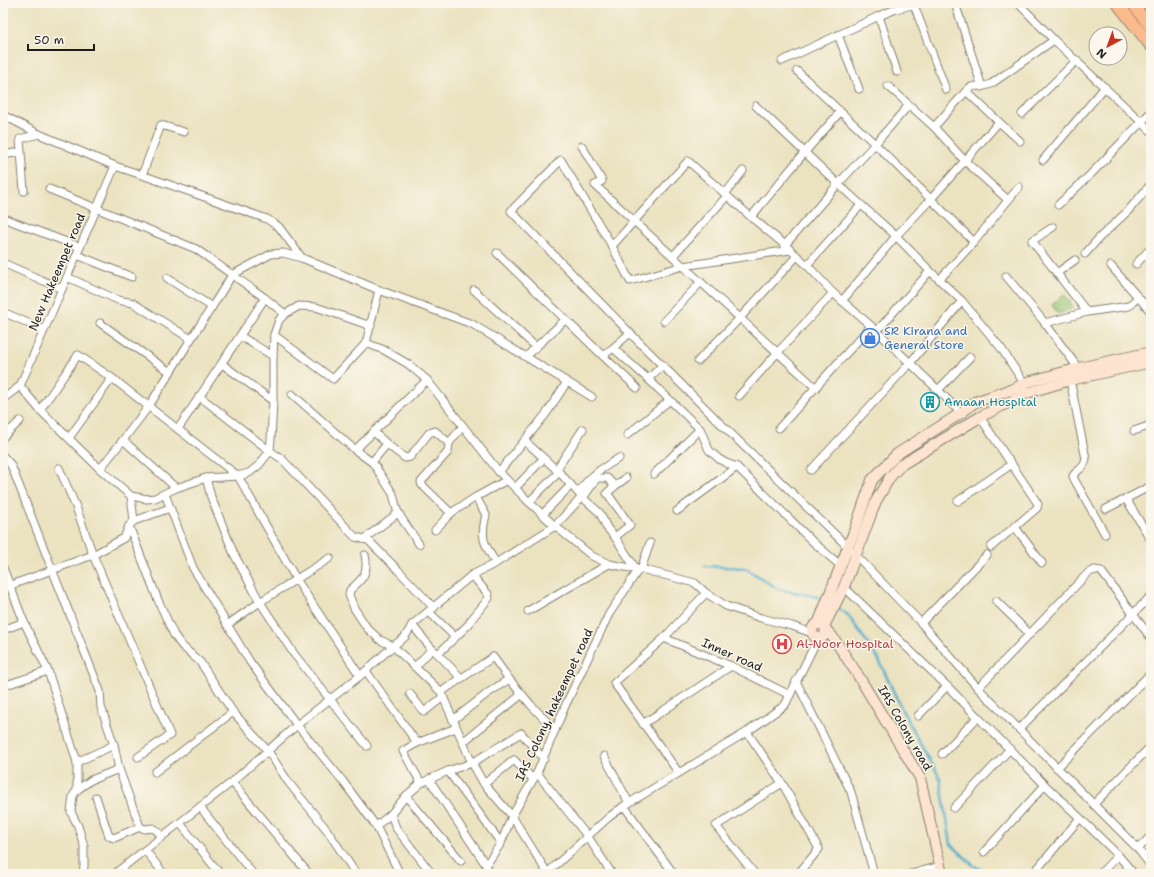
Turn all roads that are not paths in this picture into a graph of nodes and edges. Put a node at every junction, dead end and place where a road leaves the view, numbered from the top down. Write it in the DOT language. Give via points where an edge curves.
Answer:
graph roads {
  1 [pos="955,3"];
  2 [pos="1018,3"];
  3 [pos="1117,3"];
  4 [pos="1132,3"];
  5 [pos="917,4"];
  6 [pos="896,6"];
  7 [pos="879,16"];
  8 [pos="1151,28"];
  9 [pos="838,35"];
  10 [pos="1054,40"];
  11 [pos="1151,46"];
  12 [pos="1077,60"];
  13 [pos="782,61"];
  14 [pos="797,71"];
  15 [pos="897,72"];
  16 [pos="888,86"];
  17 [pos="982,87"];
  18 [pos="1105,87"];
  19 [pos="859,89"];
  20 [pos="946,90"];
  21 [pos="966,91"];
  22 [pos="909,105"];
  23 [pos="756,106"];
  24 [pos="840,112"];
  25 [pos="1151,112"];
  26 [pos="1022,114"];
  27 [pos="3,115"];
  28 [pos="1141,121"];
  29 [pos="1000,122"];
  30 [pos="934,127"];
  31 [pos="1151,131"];
  32 [pos="184,132"];
  33 [pos="38,134"];
  34 [pos="1020,141"];
  35 [pos="875,144"];
  36 [pos="582,146"];
  37 [pos="20,152"];
  38 [pos="805,152"];
  39 [pos="3,155"];
  40 [pos="1043,160"];
  41 [pos="965,161"];
  42 [pos="115,166"];
  43 [pos="743,171"];
  44 [pos="142,175"];
  45 [pos="838,184"];
  46 [pos="1151,184"];
  47 [pos="1019,187"];
  48 [pos="49,189"];
  49 [pos="24,191"];
  50 [pos="726,195"];
  51 [pos="931,199"];
  52 [pos="1008,200"];
  53 [pos="861,205"];
  54 [pos="1058,205"];
  55 [pos="97,208"];
  56 [pos="751,217"];
  57 [pos="3,218"];
  58 [pos="634,221"];
  59 [pos="1053,227"];
  60 [pos="896,236"];
  61 [pos="974,242"];
  62 [pos="612,246"];
  63 [pos="80,247"];
  64 [pos="788,247"];
  65 [pos="1151,248"];
  66 [pos="497,253"];
  67 [pos="77,254"];
  68 [pos="1085,254"];
  69 [pos="673,256"];
  70 [pos="797,256"];
  71 [pos="302,258"];
  72 [pos="1075,260"];
  73 [pos="3,263"];
  74 [pos="1136,264"];
  75 [pos="807,265"];
  76 [pos="683,266"];
  77 [pos="1111,266"];
  78 [pos="930,271"];
  79 [pos="1057,273"];
  80 [pos="232,275"];
  81 [pos="1006,276"];
  82 [pos="67,277"];
  83 [pos="132,277"];
  84 [pos="167,278"];
  85 [pos="940,279"];
  86 [pos="701,282"];
  87 [pos="62,289"];
  88 [pos="379,290"];
  89 [pos="474,290"];
  90 [pos="833,293"];
  91 [pos="1138,297"];
  92 [pos="265,298"];
  93 [pos="842,301"];
  94 [pos="962,301"];
  95 [pos="212,307"];
  96 [pos="3,312"];
  97 [pos="1087,312"];
  98 [pos="1151,312"];
  99 [pos="285,314"];
  100 [pos="740,318"];
  101 [pos="565,320"];
  102 [pos="664,321"];
  103 [pos="100,323"];
  104 [pos="1045,323"];
  105 [pos="871,326"];
  106 [pos="371,328"];
  107 [pos="44,330"];
  108 [pos="877,331"];
  109 [pos="630,333"];
  110 [pos="240,336"];
  111 [pos="276,336"];
  112 [pos="191,339"];
  113 [pos="367,342"];
  114 [pos="536,347"];
  115 [pos="613,348"];
  116 [pos="778,352"];
  117 [pos="1151,352"];
  118 [pos="273,356"];
  119 [pos="603,356"];
  120 [pos="526,357"];
  121 [pos="970,357"];
  122 [pos="698,361"];
  123 [pos="1151,362"];
  124 [pos="910,363"];
  125 [pos="222,364"];
  126 [pos="663,365"];
  127 [pos="170,372"];
  128 [pos="1082,372"];
  129 [pos="112,378"];
  130 [pos="648,379"];
  131 [pos="427,380"];
  132 [pos="1070,380"];
  133 [pos="566,382"];
  134 [pos="1024,383"];
  135 [pos="637,388"];
  136 [pos="816,388"];
  137 [pos="16,390"];
  138 [pos="938,390"];
  139 [pos="1027,393"];
  140 [pos="292,394"];
  141 [pos="199,396"];
  142 [pos="739,396"];
  143 [pos="592,397"];
  144 [pos="3,399"];
  145 [pos="670,400"];
  146 [pos="273,401"];
  147 [pos="149,406"];
  148 [pos="40,410"];
  149 [pos="961,413"];
  150 [pos="980,417"];
  151 [pos="20,421"];
  152 [pos="1151,425"];
  153 [pos="463,426"];
  154 [pos="779,428"];
  155 [pos="178,429"];
  156 [pos="584,429"];
  157 [pos="700,429"];
  158 [pos="1134,431"];
  159 [pos="374,432"];
  160 [pos="628,435"];
  161 [pos="3,437"];
  162 [pos="69,438"];
  163 [pos="123,440"];
  164 [pos="525,441"];
  165 [pos="449,443"];
  166 [pos="387,444"];
  167 [pos="355,450"];
  168 [pos="271,452"];
  169 [pos="3,456"];
  170 [pos="543,458"];
  171 [pos="619,458"];
  172 [pos="372,462"];
  173 [pos="1012,464"];
  174 [pos="738,466"];
  175 [pos="59,468"];
  176 [pos="100,469"];
  177 [pos="811,470"];
  178 [pos="557,471"];
  179 [pos="500,472"];
  180 [pos="654,474"];
  181 [pos="626,478"];
  182 [pos="239,479"];
  183 [pos="507,480"];
  184 [pos="207,481"];
  185 [pos="571,485"];
  186 [pos="615,486"];
  187 [pos="1151,486"];
  188 [pos="176,488"];
  189 [pos="515,488"];
  190 [pos="131,496"];
  191 [pos="165,496"];
  192 [pos="581,496"];
  193 [pos="476,497"];
  194 [pos="1126,499"];
  195 [pos="958,500"];
  196 [pos="529,502"];
  197 [pos="169,506"];
  198 [pos="1106,509"];
  199 [pos="677,511"];
  200 [pos="398,512"];
  201 [pos="451,513"];
  202 [pos="542,515"];
  203 [pos="132,520"];
  204 [pos="555,526"];
  205 [pos="1016,527"];
  206 [pos="435,530"];
  207 [pos="1105,534"];
  208 [pos="615,537"];
  209 [pos="364,539"];
  210 [pos="1151,540"];
  211 [pos="650,543"];
  212 [pos="418,544"];
  213 [pos="848,547"];
  214 [pos="991,547"];
  215 [pos="93,555"];
  216 [pos="365,555"];
  217 [pos="987,555"];
  218 [pos="856,556"];
  219 [pos="330,558"];
  220 [pos="496,563"];
  221 [pos="1042,563"];
  222 [pos="609,564"];
  223 [pos="841,566"];
  224 [pos="3,568"];
  225 [pos="639,569"];
  226 [pos="52,571"];
  227 [pos="472,575"];
  228 [pos="296,579"];
  229 [pos="6,587"];
  230 [pos="844,587"];
  231 [pos="706,593"];
  232 [pos="1151,596"];
  233 [pos="996,601"];
  234 [pos="260,602"];
  235 [pos="830,604"];
  236 [pos="431,610"];
  237 [pos="528,611"];
  238 [pos="1134,614"];
  239 [pos="24,622"];
  240 [pos="921,623"];
  241 [pos="227,625"];
  242 [pos="412,625"];
  243 [pos="3,630"];
  244 [pos="820,630"];
  245 [pos="1030,634"];
  246 [pos="455,637"];
  247 [pos="664,638"];
  248 [pos="1151,638"];
  249 [pos="393,646"];
  250 [pos="432,649"];
  251 [pos="438,654"];
  252 [pos="731,666"];
  253 [pos="415,667"];
  254 [pos="48,671"];
  255 [pos="363,673"];
  256 [pos="1151,673"];
  257 [pos="461,678"];
  258 [pos="509,679"];
  259 [pos="796,681"];
  260 [pos="3,686"];
  261 [pos="947,686"];
  262 [pos="978,688"];
  263 [pos="410,694"];
  264 [pos="522,694"];
  265 [pos="790,694"];
  266 [pos="442,695"];
  267 [pos="330,699"];
  268 [pos="233,712"];
  269 [pos="918,716"];
  270 [pos="978,717"];
  271 [pos="453,720"];
  272 [pos="643,724"];
  273 [pos="297,725"];
  274 [pos="456,728"];
  275 [pos="1019,729"];
  276 [pos="555,730"];
  277 [pos="747,732"];
  278 [pos="463,742"];
  279 [pos="417,743"];
  280 [pos="114,745"];
  281 [pos="367,746"];
  282 [pos="1151,746"];
  283 [pos="1010,749"];
  284 [pos="268,751"];
  285 [pos="942,754"];
  286 [pos="604,756"];
  287 [pos="138,757"];
  288 [pos="544,759"];
  289 [pos="77,762"];
  290 [pos="472,763"];
  291 [pos="1057,768"];
  292 [pos="119,769"];
  293 [pos="448,771"];
  294 [pos="155,772"];
  295 [pos="537,773"];
  296 [pos="679,773"];
  297 [pos="429,779"];
  298 [pos="533,779"];
  299 [pos="232,782"];
  300 [pos="782,783"];
  301 [pos="421,784"];
  302 [pos="484,784"];
  303 [pos="1045,785"];
  304 [pos="77,790"];
  305 [pos="406,796"];
  306 [pos="96,797"];
  307 [pos="1094,804"];
  308 [pos="627,805"];
  309 [pos="200,807"];
  310 [pos="954,808"];
  311 [pos="391,814"];
  312 [pos="512,816"];
  313 [pos="1080,818"];
  314 [pos="180,822"];
  315 [pos="376,826"];
  316 [pos="140,827"];
  317 [pos="162,836"];
  318 [pos="1151,836"];
  319 [pos="588,837"];
  320 [pos="501,842"];
  321 [pos="1138,849"];
  322 [pos="145,850"];
  323 [pos="984,852"];
  324 [pos="1118,855"];
  325 [pos="461,862"];
  326 [pos="486,865"];
  327 [pos="1151,866"];
  328 [pos="941,870"];
  329 [pos="119,873"];
  330 [pos="83,874"];
  331 [pos="164,874"];
  332 [pos="220,874"];
  333 [pos="254,874"];
  334 [pos="309,874"];
  335 [pos="356,874"];
  336 [pos="400,874"];
  337 [pos="432,874"];
  338 [pos="488,874"];
  339 [pos="548,874"];
  340 [pos="612,874"];
  341 [pos="674,874"];
  342 [pos="755,874"];
  343 [pos="798,874"];
  344 [pos="874,874"];
  345 [pos="911,874"];
  346 [pos="1033,874"];
  347 [pos="1100,874"];
  348 [pos="1134,874"];
  1 -- 17 [label="street"];
  2 -- 10 [label="street"];
  3 -- 11 [label="main road"];
  4 -- 8 [label="main road"];
  5 -- 6 [label="street"];
  5 -- 20 [label="street"];
  6 -- 7 [label="street"];
  7 -- 9 [label="street"];
  7 -- 15 [label="street"];
  9 -- 13 [label="street"];
  9 -- 19 [label="street"];
  10 -- 12 [label="street"];
  10 -- 17 [label="street" via="991,84"];
  12 -- 18 [label="street"];
  12 -- 26 [label="street"];
  14 -- 24 [label="street"];
  16 -- 22 [label="street"];
  17 -- 21 [label="street" via="972,86"];
  18 -- 28 [label="street"];
  18 -- 40 [label="street"];
  21 -- 29 [label="street"];
  21 -- 30 [label="street"];
  22 -- 30 [label="street"];
  22 -- 35 [label="street"];
  23 -- 38 [label="street"];
  24 -- 35 [label="street"];
  24 -- 38 [label="street"];
  25 -- 28 [label="street"];
  27 -- 33 [label="street"];
  28 -- 31 [label="street"];
  28 -- 54 [label="street"];
  29 -- 34 [label="street"];
  29 -- 41 [label="street"];
  30 -- 41 [label="street"];
  32 -- 44 [label="street" via="161,125"];
  33 -- 37 [label="street" via="20,139"];
  33 -- 42 [label="street"];
  35 -- 45 [label="street"];
  35 -- 51 [label="street"];
  36 -- 58 [label="street" via="602,181 595,185"];
  37 -- 39 [label="street"];
  37 -- 49 [label="street"];
  38 -- 45 [label="street"];
  38 -- 56 [label="street"];
  41 -- 51 [label="street"];
  41 -- 52 [label="street"];
  42 -- 44 [label="street"];
  42 -- 55 [label="street, New Hakeempet road"];
  43 -- 50 [label="street"];
  44 -- 71 [label="street" via="267,219 279,227"];
  45 -- 53 [label="street"];
  45 -- 64 [label="street"];
  46 -- 68 [label="street" via="1128,212"];
  47 -- 52 [label="street"];
  48 -- 55 [label="street"];
  50 -- 56 [label="street"];
  50 -- 58 [label="street" via="688,161"];
  50 -- 69 [label="street"];
  51 -- 60 [label="street"];
  51 -- 61 [label="street"];
  52 -- 61 [label="street"];
  53 -- 60 [label="street"];
  53 -- 75 [label="street"];
  55 -- 63 [label="street, New Hakeempet road"];
  55 -- 80 [label="street" via="196,249"];
  56 -- 64 [label="street"];
  57 -- 63 [label="street"];
  58 -- 62 [label="street"];
  58 -- 69 [label="street"];
  59 -- 79 [label="street" via="1032,241"];
  60 -- 78 [label="street"];
  60 -- 93 [label="street"];
  61 -- 85 [label="street"];
  62 -- 76 [label="street" via="630,281"];
  62 -- 109 [label="street" via="561,160 511,211"];
  63 -- 67 [label="street, New Hakeempet road"];
  64 -- 70 [label="street"];
  64 -- 76 [label="street"];
  65 -- 74 [label="street"];
  66 -- 101 [label="street"];
  67 -- 82 [label="street, New Hakeempet road"];
  67 -- 83 [label="street"];
  69 -- 76 [label="street"];
  70 -- 75 [label="street"];
  70 -- 100 [label="street"];
  71 -- 80 [label="street" via="283,253 272,254"];
  71 -- 88 [label="street"];
  72 -- 79 [label="street"];
  73 -- 87 [label="street"];
  75 -- 90 [label="street"];
  76 -- 86 [label="street"];
  77 -- 91 [label="street"];
  78 -- 85 [label="street"];
  78 -- 108 [label="street"];
  79 -- 97 [label="street"];
  80 -- 92 [label="street"];
  80 -- 95 [label="street"];
  81 -- 104 [label="street"];
  82 -- 87 [label="street, New Hakeempet road"];
  82 -- 112 [label="street" via="118,300 133,303"];
  84 -- 95 [label="street"];
  85 -- 94 [label="street"];
  86 -- 100 [label="street"];
  86 -- 102 [label="street"];
  87 -- 107 [label="street, New Hakeempet road"];
  88 -- 106 [label="street"];
  88 -- 120 [label="street" via="472,324"];
  89 -- 114 [label="street"];
  90 -- 93 [label="street"];
  90 -- 116 [label="street"];
  91 -- 97 [label="street" via="1129,306"];
  91 -- 98 [label="street"];
  92 -- 99 [label="street"];
  92 -- 110 [label="street"];
  93 -- 105 [label="street"];
  94 -- 124 [label="street"];
  94 -- 134 [label="street" via="1001,348"];
  95 -- 112 [label="street"];
  96 -- 107 [label="street"];
  97 -- 104 [label="street"];
  99 -- 106 [label="street" via="299,306 316,307"];
  99 -- 111 [label="street" via="279,320"];
  100 -- 116 [label="street"];
  100 -- 122 [label="street"];
  101 -- 114 [label="street"];
  101 -- 119 [label="street"];
  103 -- 127 [label="street"];
  104 -- 128 [label="street"];
  105 -- 108 [label="street"];
  105 -- 136 [label="street"];
  106 -- 113 [label="street"];
  107 -- 137 [label="street, New Hakeempet road"];
  108 -- 124 [label="street"];
  109 -- 115 [label="street"];
  109 -- 126 [label="street"];
  110 -- 118 [label="street"];
  110 -- 125 [label="street"];
  111 -- 113 [label="street" via="333,379"];
  111 -- 118 [label="street"];
  112 -- 127 [label="street"];
  113 -- 131 [label="street" via="408,364"];
  114 -- 120 [label="street"];
  115 -- 119 [label="street"];
  115 -- 130 [label="street"];
  116 -- 136 [label="street"];
  116 -- 142 [label="street"];
  117 -- 128 [label="street"];
  118 -- 146 [label="street"];
  119 -- 135 [label="street"];
  120 -- 133 [label="street"];
  121 -- 138 [label="street"];
  123 -- 128 [label="street"];
  124 -- 138 [label="street"];
  124 -- 177 [label="street"];
  125 -- 141 [label="street"];
  125 -- 146 [label="street"];
  126 -- 130 [label="street"];
  126 -- 213 [label="street"];
  127 -- 147 [label="street"];
  128 -- 132 [label="street"];
  128 -- 134 [label="street"];
  129 -- 147 [label="street"];
  129 -- 148 [label="street" via="78,355"];
  129 -- 162 [label="street"];
  130 -- 145 [label="street"];
  131 -- 153 [label="street"];
  131 -- 159 [label="street"];
  132 -- 139 [label="street"];
  132 -- 207 [label="street" via="1086,459 1082,469 1073,476"];
  133 -- 143 [label="street"];
  133 -- 164 [label="street"];
  134 -- 139 [label="street"];
  134 -- 149 [label="street" via="975,402"];
  136 -- 154 [label="street"];
  137 -- 144 [label="street"];
  137 -- 148 [label="street"];
  138 -- 149 [label="street"];
  139 -- 150 [label="street"];
  140 -- 167 [label="street"];
  141 -- 155 [label="street"];
  141 -- 168 [label="street"];
  145 -- 157 [label="street"];
  145 -- 160 [label="street"];
  146 -- 168 [label="street"];
  147 -- 155 [label="street"];
  147 -- 163 [label="street"];
  148 -- 162 [label="street"];
  149 -- 213 [label="street" via="897,454 872,480"];
  150 -- 173 [label="street"];
  150 -- 218 [label="street" via="901,465 890,476 876,501"];
  151 -- 161 [label="street"];
  152 -- 158 [label="street"];
  153 -- 165 [label="street"];
  153 -- 179 [label="street"];
  155 -- 182 [label="street"];
  156 -- 178 [label="street"];
  157 -- 174 [label="street" via="709,450 726,463"];
  157 -- 180 [label="street"];
  159 -- 166 [label="street"];
  159 -- 167 [label="street"];
  162 -- 176 [label="street"];
  163 -- 176 [label="street"];
  163 -- 188 [label="street"];
  164 -- 170 [label="street"];
  164 -- 179 [label="street"];
  165 -- 166 [label="street" via="432,431 408,458"];
  165 -- 201 [label="street" via="448,452 421,482"];
  166 -- 172 [label="street"];
  167 -- 172 [label="street"];
  168 -- 182 [label="street" via="259,465"];
  168 -- 209 [label="street" via="282,459 355,537"];
  169 -- 226 [label="street" via="11,465"];
  170 -- 178 [label="street"];
  170 -- 189 [label="street"];
  171 -- 192 [label="street" via="588,480"];
  172 -- 200 [label="street" via="393,494"];
  173 -- 195 [label="street"];
  173 -- 205 [label="street" via="1038,504 1037,508"];
  174 -- 199 [label="street"];
  174 -- 223 [label="street" via="813,542"];
  175 -- 215 [label="street"];
  176 -- 190 [label="street"];
  178 -- 185 [label="street"];
  178 -- 196 [label="street"];
  179 -- 183 [label="street"];
  181 -- 186 [label="street"];
  182 -- 184 [label="street"];
  182 -- 228 [label="street"];
  183 -- 189 [label="street"];
  183 -- 193 [label="street"];
  184 -- 188 [label="street"];
  184 -- 234 [label="street" via="234,554"];
  185 -- 192 [label="street"];
  185 -- 202 [label="street"];
  186 -- 192 [label="street" via="607,478 597,478"];
  186 -- 208 [label="street" via="607,493 630,525"];
  187 -- 194 [label="street"];
  188 -- 191 [label="street"];
  189 -- 196 [label="street"];
  190 -- 191 [label="street" via="147,499"];
  190 -- 203 [label="street"];
  191 -- 197 [label="street"];
  192 -- 204 [label="street"];
  192 -- 208 [label="street" via="600,513 607,528"];
  193 -- 201 [label="street"];
  193 -- 220 [label="street" via="486,515 484,541"];
  194 -- 198 [label="street"];
  194 -- 210 [label="street"];
  196 -- 202 [label="street"];
  197 -- 203 [label="street"];
  197 -- 241 [label="street" via="193,568"];
  200 -- 209 [label="street"];
  200 -- 212 [label="street"];
  201 -- 206 [label="street"];
  202 -- 204 [label="street"];
  203 -- 215 [label="street" via="124,538"];
  203 -- 268 [label="street" via="158,600 174,635 200,662"];
  204 -- 220 [label="street"];
  204 -- 222 [label="street" via="592,556"];
  205 -- 214 [label="street"];
  205 -- 221 [label="street"];
  208 -- 225 [label="street"];
  209 -- 236 [label="street" via="398,570"];
  211 -- 225 [label="street, IAS Colony, hakeempet road"];
  213 -- 218 [label="street"];
  213 -- 223 [label="street"];
  215 -- 226 [label="street"];
  215 -- 287 [label="street" via="170,735"];
  216 -- 249 [label="street" via="366,571 362,579 350,590 349,595 367,628 380,640"];
  217 -- 240 [label="street"];
  218 -- 230 [label="street"];
  218 -- 240 [label="street"];
  219 -- 228 [label="street"];
  220 -- 227 [label="street"];
  222 -- 225 [label="street"];
  222 -- 237 [label="street"];
  223 -- 235 [label="street"];
  224 -- 229 [label="street"];
  225 -- 231 [label="street" via="695,583"];
  225 -- 276 [label="street, IAS Colony, hakeempet road" via="609,614"];
  226 -- 229 [label="street"];
  226 -- 280 [label="street" via="100,691 101,707"];
  227 -- 236 [label="street"];
  227 -- 246 [label="street" via="489,598 469,624"];
  228 -- 234 [label="street"];
  228 -- 255 [label="street"];
  229 -- 239 [label="street"];
  230 -- 235 [label="street"];
  230 -- 261 [label="street"];
  231 -- 244 [label="street" via="726,606 761,618"];
  231 -- 247 [label="street"];
  232 -- 238 [label="street"];
  233 -- 245 [label="street"];
  234 -- 241 [label="street"];
  234 -- 267 [label="street" via="294,654"];
  235 -- 244 [label="street"];
  236 -- 242 [label="street"];
  236 -- 246 [label="street"];
  238 -- 245 [label="street" via="1101,571 1094,570 1088,573"];
  238 -- 248 [label="street"];
  238 -- 275 [label="street"];
  239 -- 243 [label="street"];
  239 -- 254 [label="street"];
  240 -- 262 [label="street"];
  241 -- 273 [label="street" via="250,662"];
  242 -- 249 [label="street" via="405,637"];
  242 -- 250 [label="street"];
  244 -- 259 [label="street"];
  244 -- 328 [label="street, IAS Colony road" via="832,636 920,778"];
  245 -- 262 [label="street"];
  246 -- 251 [label="street"];
  247 -- 252 [label="street, Inner road"];
  247 -- 272 [label="street" via="614,683"];
  249 -- 253 [label="street"];
  249 -- 255 [label="street"];
  250 -- 251 [label="street"];
  250 -- 253 [label="street"];
  251 -- 257 [label="street"];
  252 -- 265 [label="street, Inner road"];
  252 -- 272 [label="street"];
  253 -- 266 [label="street"];
  254 -- 260 [label="street"];
  254 -- 289 [label="street"];
  255 -- 267 [label="street"];
  255 -- 279 [label="street"];
  256 -- 291 [label="street"];
  257 -- 258 [label="street" via="493,657"];
  257 -- 266 [label="street"];
  258 -- 264 [label="street"];
  258 -- 271 [label="street"];
  259 -- 265 [label="street"];
  259 -- 344 [label="street" via="851,792"];
  261 -- 269 [label="street"];
  261 -- 270 [label="street"];
  262 -- 275 [label="street"];
  263 -- 266 [label="street" via="424,712"];
  264 -- 276 [label="street"];
  264 -- 278 [label="street"];
  265 -- 277 [label="street" via="785,705"];
  266 -- 271 [label="street"];
  267 -- 273 [label="street"];
  267 -- 281 [label="street"];
  268 -- 284 [label="street"];
  268 -- 294 [label="street"];
  270 -- 283 [label="street"];
  270 -- 285 [label="street"];
  271 -- 274 [label="street"];
  272 -- 296 [label="street"];
  273 -- 284 [label="street"];
  273 -- 315 [label="street"];
  274 -- 278 [label="street"];
  274 -- 279 [label="street"];
  275 -- 291 [label="street"];
  276 -- 288 [label="street, IAS Colony, hakeempet road"];
  277 -- 296 [label="street"];
  277 -- 300 [label="street"];
  278 -- 290 [label="street"];
  279 -- 301 [label="street" via="403,752"];
  280 -- 289 [label="street"];
  280 -- 292 [label="street"];
  282 -- 307 [label="street"];
  283 -- 303 [label="street"];
  283 -- 310 [label="street"];
  284 -- 299 [label="street"];
  284 -- 335 [label="street" via="289,783 327,830"];
  286 -- 308 [label="street"];
  288 -- 290 [label="street" via="521,733"];
  288 -- 295 [label="street, IAS Colony, hakeempet road"];
  289 -- 304 [label="street"];
  290 -- 293 [label="street"];
  290 -- 302 [label="street"];
  291 -- 307 [label="street"];
  292 -- 304 [label="street" via="91,780"];
  292 -- 316 [label="street"];
  293 -- 297 [label="street"];
  293 -- 320 [label="street"];
  295 -- 298 [label="street, IAS Colony, hakeempet road"];
  295 -- 319 [label="street"];
  296 -- 308 [label="street"];
  297 -- 301 [label="street"];
  297 -- 326 [label="street"];
  298 -- 302 [label="street" via="514,760"];
  298 -- 312 [label="street, IAS Colony, hakeempet road"];
  299 -- 309 [label="street"];
  299 -- 334 [label="street"];
  300 -- 342 [label="street" via="716,826"];
  300 -- 343 [label="street" via="819,848"];
  301 -- 305 [label="street"];
  302 -- 312 [label="street"];
  303 -- 313 [label="street"];
  303 -- 323 [label="street"];
  304 -- 330 [label="street" via="73,796 71,812 84,846"];
  305 -- 311 [label="street"];
  305 -- 325 [label="street"];
  306 -- 316 [label="street" via="111,838"];
  307 -- 321 [label="street"];
  308 -- 319 [label="street" via="609,817"];
  308 -- 341 [label="street"];
  309 -- 314 [label="street"];
  309 -- 333 [label="street"];
  311 -- 315 [label="street"];
  311 -- 337 [label="street" via="396,828"];
  312 -- 320 [label="street, IAS Colony, hakeempet road"];
  312 -- 339 [label="street"];
  313 -- 324 [label="street"];
  313 -- 346 [label="street"];
  314 -- 317 [label="street"];
  314 -- 332 [label="street"];
  315 -- 336 [label="street"];
  316 -- 317 [label="street" via="153,828"];
  317 -- 322 [label="street"];
  318 -- 321 [label="street"];
  319 -- 339 [label="street"];
  319 -- 340 [label="street"];
  320 -- 326 [label="street, IAS Colony, hakeempet road"];
  321 -- 327 [label="street"];
  322 -- 329 [label="street"];
  322 -- 331 [label="street"];
  324 -- 347 [label="street"];
  324 -- 348 [label="street"];
  326 -- 338 [label="street"];
  328 -- 345 [label="street"];
}
